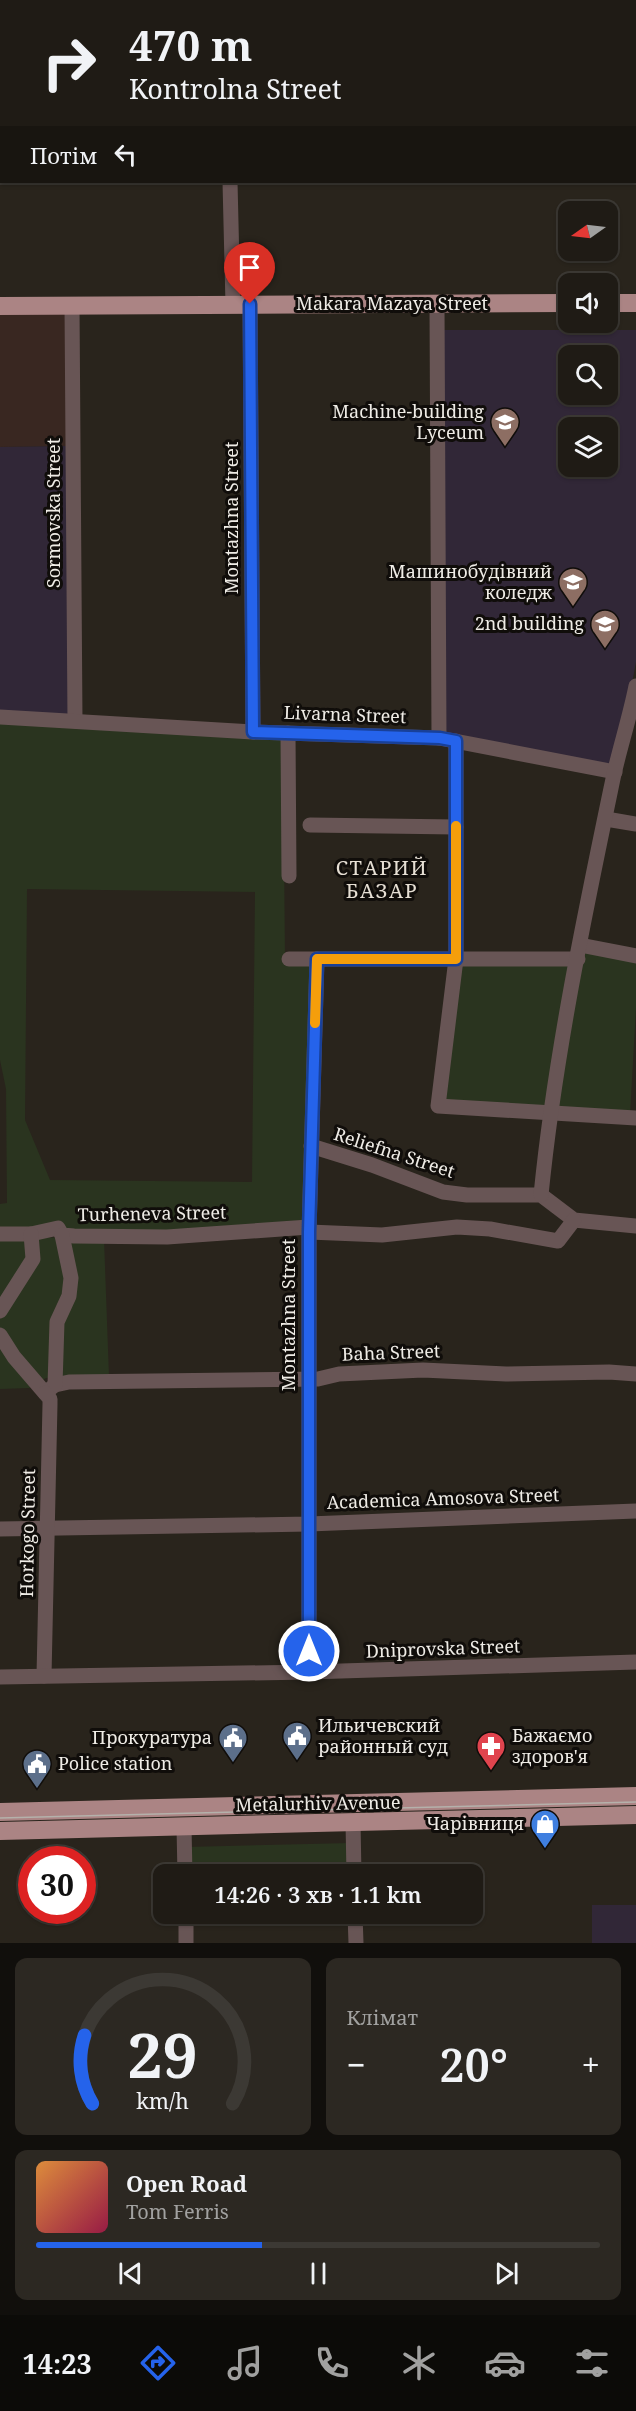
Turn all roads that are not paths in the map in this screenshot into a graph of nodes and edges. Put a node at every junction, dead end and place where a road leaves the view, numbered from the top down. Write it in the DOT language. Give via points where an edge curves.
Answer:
graph roads {
  1 [pos="231,183"];
  2 [pos="558,303"];
  3 [pos="618,303"];
  4 [pos="636,303"];
  5 [pos="242,304"];
  6 [pos="437,304"];
  7 [pos="72,305"];
  8 [pos="0,306"];
  9 [pos="636,686"];
  10 [pos="0,717"];
  11 [pos="75,721"];
  12 [pos="253,732"];
  13 [pos="288,733"];
  14 [pos="440,738"];
  15 [pos="456,741"];
  16 [pos="615,771"];
  17 [pos="606,819"];
  18 [pos="636,824"];
  19 [pos="310,825"];
  20 [pos="456,827"];
  21 [pos="289,876"];
  22 [pos="579,952"];
  23 [pos="636,956"];
  24 [pos="289,959"];
  25 [pos="317,959"];
  26 [pos="456,959"];
  27 [pos="549,1114"];
  28 [pos="636,1118"];
  29 [pos="311,1146"];
  30 [pos="541,1196"];
  31 [pos="574,1220"];
  32 [pos="636,1226"];
  33 [pos="309,1229"];
  34 [pos="0,1234"];
  35 [pos="31,1234"];
  36 [pos="62,1235"];
  37 [pos="0,1311"];
  38 [pos="0,1335"];
  39 [pos="636,1374"];
  40 [pos="308,1379"];
  41 [pos="50,1389"];
  42 [pos="636,1511"];
  43 [pos="309,1524"];
  44 [pos="48,1528"];
  45 [pos="0,1529"];
  46 [pos="636,1662"];
  47 [pos="309,1672"];
  48 [pos="44,1676"];
  49 [pos="0,1677"];
  50 [pos="636,1796"];
  51 [pos="352,1803"];
  52 [pos="183,1807"];
  53 [pos="0,1812"];
  54 [pos="636,1815"];
  55 [pos="353,1822"];
  56 [pos="184,1827"];
  57 [pos="0,1831"];
  58 [pos="185,1864"];
  59 [pos="354,1864"];
  60 [pos="186,1924"];
  61 [pos="356,1924"];
  62 [pos="186,1943"];
  63 [pos="356,1943"];
  1 -- 5 [label="street, Montazhna Street"];
  2 -- 6 [label="main road, Makara Mazaya Street"];
  3 -- 4 [label="main road"];
  5 -- 6 [label="main road, Makara Mazaya Street"];
  5 -- 7 [label="main road, Makara Mazaya Street"];
  5 -- 12 [label="street, Montazhna Street"];
  6 -- 14 [label="street"];
  7 -- 8 [label="main road, Makara Mazaya Street"];
  7 -- 11 [label="street, Sormovska Street"];
  9 -- 16 [label="street"];
  10 -- 11 [label="street, Livarna Street"];
  11 -- 12 [label="street, Livarna Street"];
  12 -- 13 [label="street, Livarna Street"];
  13 -- 14 [label="street, Livarna Street"];
  13 -- 21 [label="street"];
  14 -- 15 [label="street, Livarna Street"];
  15 -- 16 [label="street, Livarna Street"];
  15 -- 20 [label="street"];
  16 -- 17 [label="street"];
  17 -- 18 [label="street"];
  17 -- 22 [label="street"];
  19 -- 20 [label="street"];
  20 -- 26 [label="street"];
  22 -- 23 [label="street"];
  22 -- 26 [label="street"];
  22 -- 27 [label="street"];
  24 -- 25 [label="street"];
  25 -- 26 [label="street"];
  25 -- 29 [label="street, Montazhna Street"];
  26 -- 27 [label="street" via="438,1106"];
  27 -- 28 [label="street"];
  27 -- 30 [label="street"];
  29 -- 30 [label="street, Reliefna Street" via="443,1192"];
  29 -- 33 [label="street, Montazhna Street"];
  30 -- 31 [label="street"];
  31 -- 32 [label="street"];
  31 -- 33 [label="street" via="558,1241 490,1228 457,1227 382,1235"];
  33 -- 36 [label="street, Turheneva Street" via="167,1236"];
  33 -- 40 [label="street, Montazhna Street"];
  34 -- 35 [label="street, Turheneva Street"];
  35 -- 36 [label="street, Turheneva Street" via="58,1228"];
  35 -- 37 [label="street" via="33,1259"];
  36 -- 41 [label="street, Horkogo Street" via="70,1278 69,1296 57,1323"];
  38 -- 41 [label="street" via="14,1357"];
  39 -- 40 [label="street, Baha Street" via="423,1370"];
  40 -- 41 [label="street, Baha Street" via="69,1382"];
  40 -- 43 [label="street, Montazhna Street"];
  41 -- 44 [label="street, Horkogo Street"];
  42 -- 43 [label="street, Academica Amosova Street"];
  43 -- 44 [label="street, Academica Amosova Street"];
  43 -- 47 [label="street, Montazhna Street"];
  44 -- 45 [label="street, Academica Amosova Street"];
  44 -- 48 [label="street, Horkogo Street"];
  46 -- 47 [label="street, Dniprovska Street"];
  47 -- 48 [label="street, Dniprovska Street"];
  48 -- 49 [label="street, Dniprovska Street"];
  50 -- 51 [label="main road, Metalurhiv Avenue"];
  51 -- 52 [label="main road, Metalurhiv Avenue"];
  51 -- 55 [label="main road"];
  52 -- 53 [label="main road, Metalurhiv Avenue"];
  52 -- 56 [label="main road"];
  54 -- 55 [label="main road, Metalurhiv Avenue"];
  55 -- 56 [label="main road, Metalurhiv Avenue"];
  55 -- 59 [label="street"];
  56 -- 57 [label="main road, Metalurhiv Avenue"];
  56 -- 58 [label="street"];
  60 -- 62 [label="street"];
  61 -- 63 [label="street"];
}
